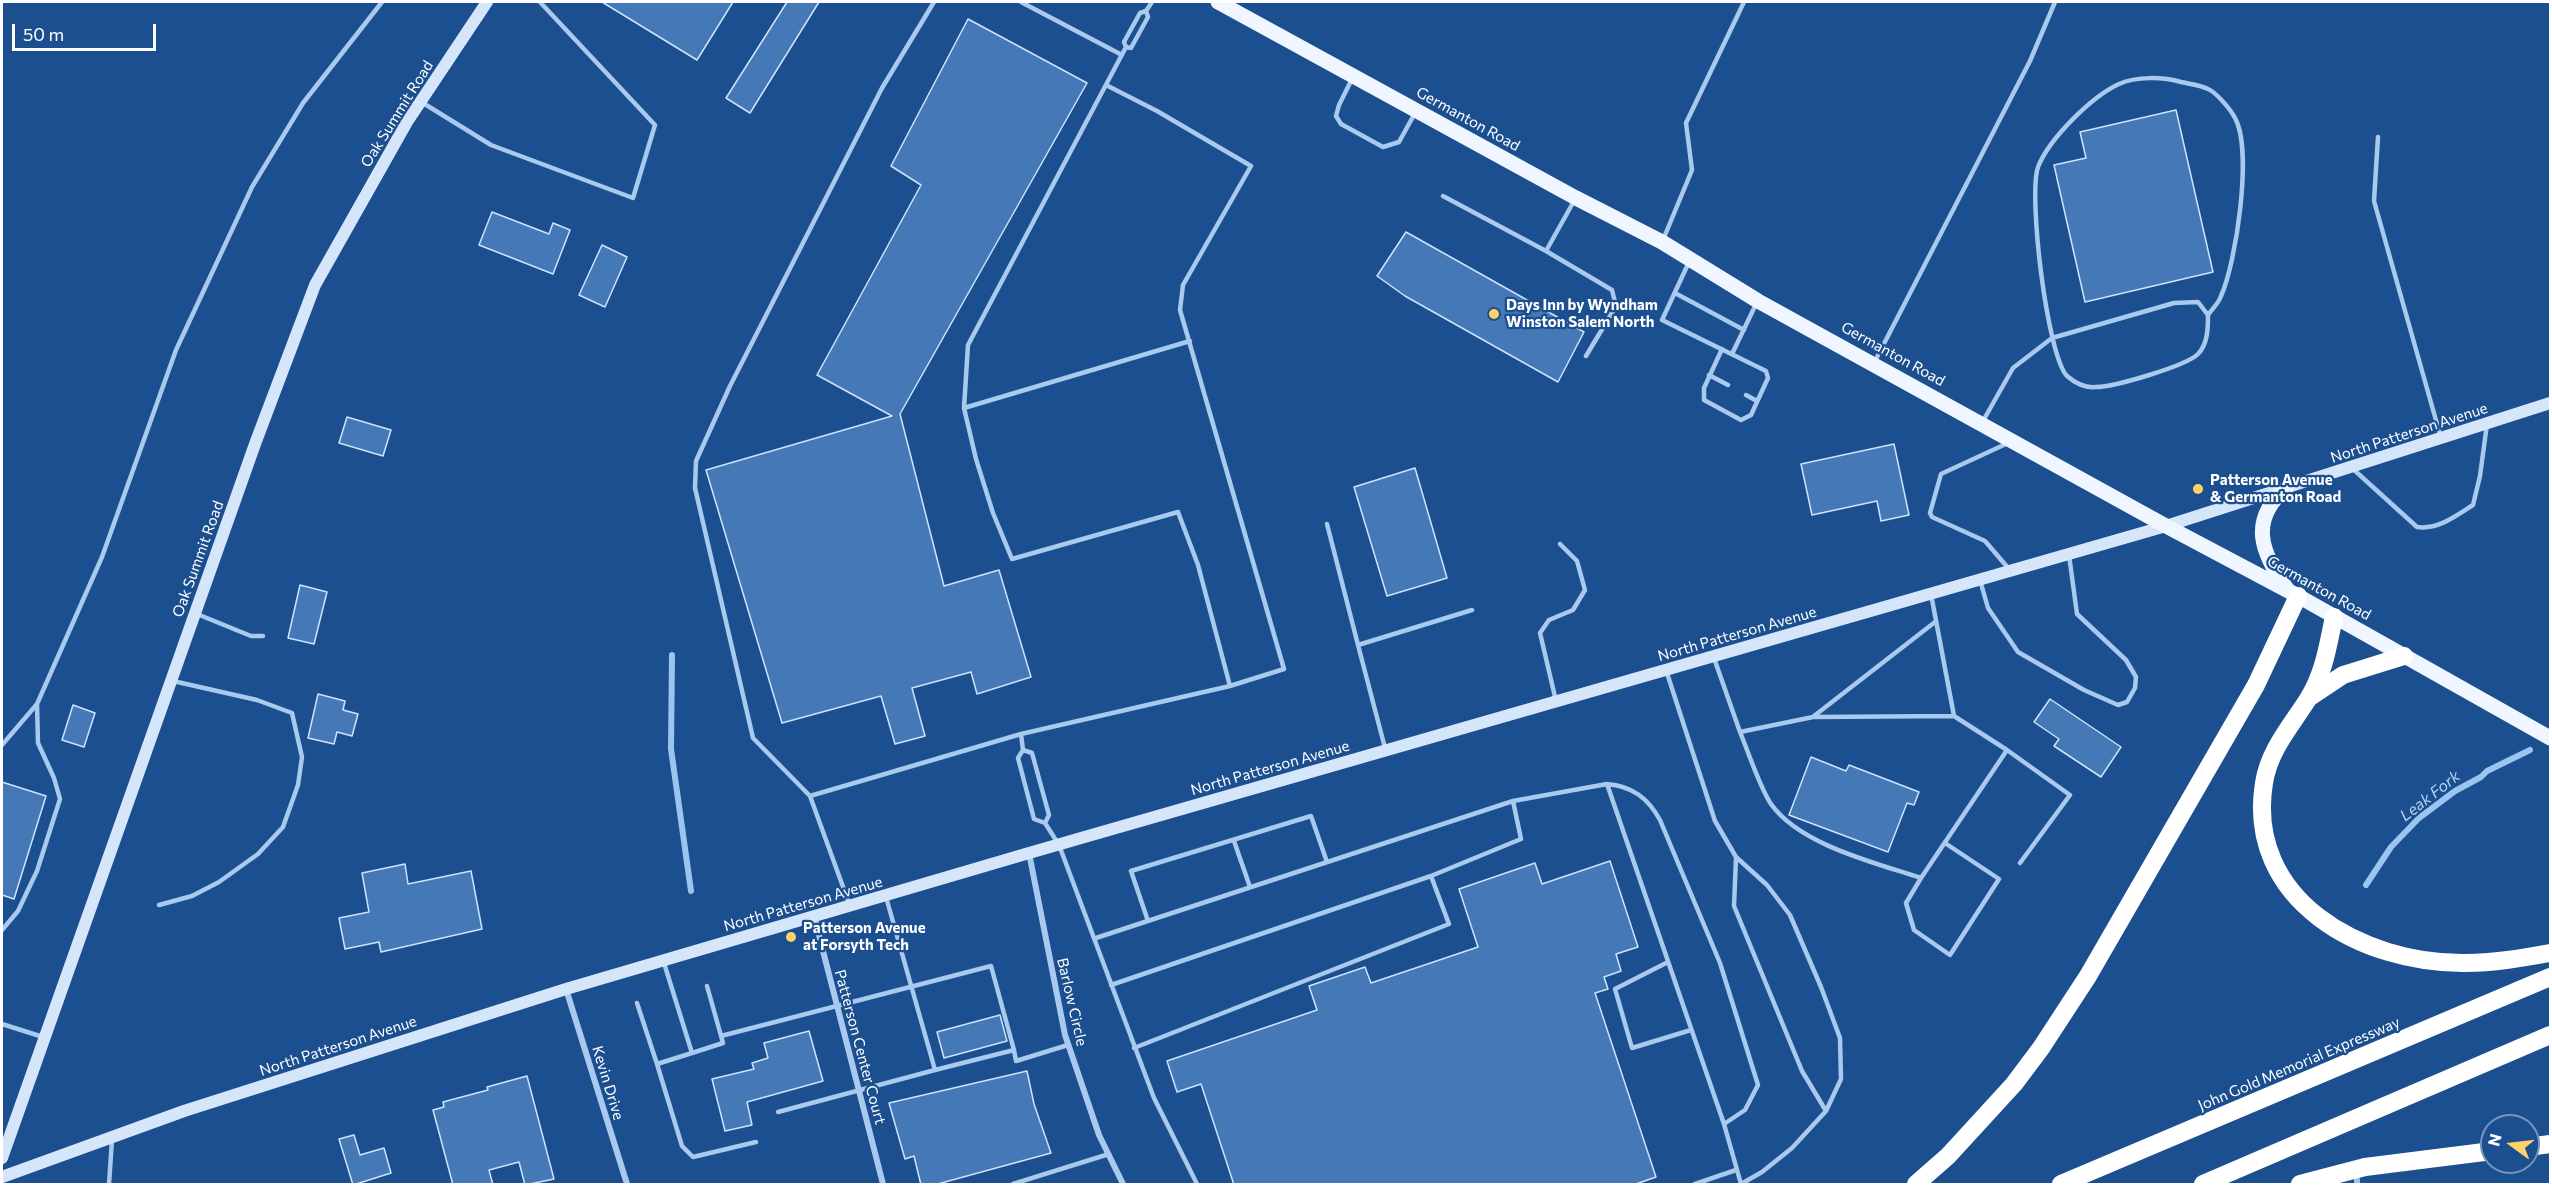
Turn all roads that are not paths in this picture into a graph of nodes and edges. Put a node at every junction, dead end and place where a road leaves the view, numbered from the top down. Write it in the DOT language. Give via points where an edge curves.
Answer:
graph roads {
  1 [pos="382,2"];
  2 [pos="487,2"];
  3 [pos="540,2"];
  4 [pos="934,2"];
  5 [pos="1021,2"];
  6 [pos="1152,2"];
  7 [pos="1218,2"];
  8 [pos="1744,2"];
  9 [pos="2055,2"];
  10 [pos="1146,11"];
  11 [pos="1126,47"];
  12 [pos="1122,55"];
  13 [pos="1354,76"];
  14 [pos="1106,85"];
  15 [pos="420,101"];
  16 [pos="1416,110"];
  17 [pos="2378,137"];
  18 [pos="1443,196"];
  19 [pos="1576,198"];
  20 [pos="1662,242"];
  21 [pos="1546,251"];
  22 [pos="1690,260"];
  23 [pos="1675,293"];
  24 [pos="1758,301"];
  25 [pos="2208,315"];
  26 [pos="1744,330"];
  27 [pos="2052,338"];
  28 [pos="1190,341"];
  29 [pos="1722,349"];
  30 [pos="1732,354"];
  31 [pos="1586,356"];
  32 [pos="1874,364"];
  33 [pos="1709,375"];
  34 [pos="1728,385"];
  35 [pos="1746,395"];
  36 [pos="1757,400"];
  37 [pos="2550,403"];
  38 [pos="964,408"];
  39 [pos="2487,423"];
  40 [pos="1982,424"];
  41 [pos="2441,438"];
  42 [pos="2013,441"];
  43 [pos="2351,467"];
  44 [pos="2286,488"];
  45 [pos="1327,524"];
  46 [pos="2166,526"];
  47 [pos="1560,544"];
  48 [pos="2069,554"];
  49 [pos="2010,571"];
  50 [pos="1980,580"];
  51 [pos="1931,594"];
  52 [pos="2294,594"];
  53 [pos="1472,610"];
  54 [pos="195,613"];
  55 [pos="2334,617"];
  56 [pos="1935,622"];
  57 [pos="263,636"];
  58 [pos="1358,645"];
  59 [pos="2404,656"];
  60 [pos="1714,658"];
  61 [pos="1666,670"];
  62 [pos="171,680"];
  63 [pos="1230,686"];
  64 [pos="2309,698"];
  65 [pos="1556,701"];
  66 [pos="37,704"];
  67 [pos="1954,716"];
  68 [pos="1813,717"];
  69 [pos="1740,732"];
  70 [pos="1021,734"];
  71 [pos="2550,738"];
  72 [pos="2,745"];
  73 [pos="1023,750"];
  74 [pos="1386,750"];
  75 [pos="2007,750"];
  76 [pos="1607,784"];
  77 [pos="810,796"];
  78 [pos="1513,801"];
  79 [pos="1045,823"];
  80 [pos="1234,841"];
  81 [pos="1945,843"];
  82 [pos="1059,845"];
  83 [pos="1029,853"];
  84 [pos="1736,857"];
  85 [pos="1327,862"];
  86 [pos="2020,863"];
  87 [pos="1431,876"];
  88 [pos="1921,878"];
  89 [pos="1250,887"];
  90 [pos="886,895"];
  91 [pos="159,905"];
  92 [pos="850,906"];
  93 [pos="814,916"];
  94 [pos="1148,921"];
  95 [pos="2,930"];
  96 [pos="1096,938"];
  97 [pos="2550,953"];
  98 [pos="663,960"];
  99 [pos="1668,962"];
  100 [pos="2550,977"];
  101 [pos="911,985"];
  102 [pos="706,986"];
  103 [pos="1112,986"];
  104 [pos="566,989"];
  105 [pos="637,1003"];
  106 [pos="837,1007"];
  107 [pos="2,1024"];
  108 [pos="1691,1030"];
  109 [pos="2550,1035"];
  110 [pos="721,1036"];
  111 [pos="43,1037"];
  112 [pos="1068,1045"];
  113 [pos="1134,1048"];
  114 [pos="1014,1050"];
  115 [pos="692,1053"];
  116 [pos="657,1065"];
  117 [pos="935,1070"];
  118 [pos="859,1090"];
  119 [pos="1826,1111"];
  120 [pos="778,1112"];
  121 [pos="1724,1124"];
  122 [pos="112,1137"];
  123 [pos="756,1142"];
  124 [pos="2480,1153"];
  125 [pos="1109,1154"];
  126 [pos="2,1158"];
  127 [pos="1736,1170"];
  128 [pos="2,1177"];
  129 [pos="1741,1184"];
  130 [pos="109,1185"];
  131 [pos="627,1185"];
  132 [pos="883,1185"];
  133 [pos="1013,1185"];
  134 [pos="1123,1185"];
  135 [pos="1197,1185"];
  136 [pos="1695,1185"];
  137 [pos="1916,1185"];
  138 [pos="2061,1185"];
  139 [pos="2203,1185"];
  140 [pos="2300,1185"];
  1 -- 66 [label="lane" via="303,103 252,187 176,350 102,557"];
  2 -- 15 [label="main road, Oak Summit Road"];
  3 -- 15 [label="lane" via="655,125 633,198 491,145"];
  4 -- 77 [label="lane" via="882,88 730,386 696,461 695,488 753,738"];
  5 -- 12 [label="lane"];
  6 -- 10 [label="lane"];
  7 -- 13 [label="main road, Germanton Road"];
  8 -- 20 [label="lane" via="1686,123 1692,170"];
  9 -- 32 [label="lane" via="2030,61"];
  10 -- 11 [label="lane" via="1140,13 1125,39"];
  10 -- 11 [label="lane" via="1148,17 1131,48"];
  11 -- 12 [label="lane"];
  12 -- 14 [label="lane"];
  13 -- 16 [label="main road, Germanton Road"];
  13 -- 16 [label="lane" via="1336,116 1341,124 1383,147 1390,146 1399,142"];
  14 -- 28 [label="lane" via="1251,166 1183,285 1180,310"];
  14 -- 38 [label="lane" via="968,345"];
  15 -- 54 [label="main road, Oak Summit Road" via="315,285"];
  16 -- 19 [label="main road, Germanton Road"];
  17 -- 41 [label="lane" via="2374,201"];
  18 -- 21 [label="lane"];
  19 -- 20 [label="main road, Germanton Road"];
  19 -- 21 [label="lane"];
  20 -- 22 [label="main road, Germanton Road"];
  21 -- 31 [label="lane" via="1612,290 1615,297 1616,306"];
  22 -- 23 [label="lane"];
  22 -- 24 [label="main road, Germanton Road"];
  23 -- 26 [label="lane"];
  23 -- 29 [label="lane" via="1662,320"];
  24 -- 26 [label="lane"];
  24 -- 32 [label="main road, Germanton Road"];
  25 -- 27 [label="lane" via="2198,302 2174,303"];
  25 -- 27 [label="lane" via="2207,336 2199,353 2163,371 2096,387 2080,385 2066,374"];
  25 -- 27 [label="lane" via="2221,298 2241,206 2242,154 2236,119 2210,89 2162,77 2120,84 2088,106 2060,132 2038,168 2034,212"];
  26 -- 30 [label="lane"];
  27 -- 40 [label="lane" via="2013,368"];
  28 -- 38 [label="lane"];
  28 -- 63 [label="lane" via="1284,669"];
  29 -- 30 [label="lane"];
  29 -- 33 [label="lane"];
  30 -- 36 [label="lane" via="1766,371 1768,378"];
  32 -- 40 [label="main road, Germanton Road"];
  33 -- 34 [label="lane"];
  33 -- 36 [label="lane" via="1704,400 1741,420 1750,415"];
  35 -- 36 [label="lane"];
  37 -- 39 [label="main road, North Patterson Avenue"];
  38 -- 63 [label="lane" via="993,513 1012,559 1178,512 1198,565"];
  39 -- 41 [label="main road, North Patterson Avenue"];
  39 -- 43 [label="lane" via="2473,506 2449,521 2417,527"];
  40 -- 42 [label="main road, Germanton Road"];
  41 -- 43 [label="main road, North Patterson Avenue"];
  42 -- 46 [label="main road, Germanton Road"];
  42 -- 49 [label="lane" via="1941,474 1930,513 1985,541"];
  43 -- 44 [label="main road, North Patterson Avenue"];
  44 -- 46 [label="main road, North Patterson Avenue"];
  44 -- 52 [label="main road" via="2267,509 2261,540 2276,574"];
  45 -- 58 [label="lane"];
  46 -- 48 [label="main road, North Patterson Avenue"];
  46 -- 52 [label="main road, Germanton Road"];
  47 -- 65 [label="lane" via="1577,561 1585,590 1573,610 1549,620 1540,633"];
  48 -- 49 [label="main road, North Patterson Avenue"];
  48 -- 50 [label="lane" via="2077,614 2126,660 2136,677 2127,702 2118,705 2084,690 2018,652 1988,608"];
  49 -- 50 [label="main road, North Patterson Avenue"];
  50 -- 51 [label="main road, North Patterson Avenue"];
  51 -- 56 [label="lane"];
  51 -- 60 [label="main road, North Patterson Avenue"];
  52 -- 55 [label="main road, Germanton Road"];
  52 -- 137 [label="highway" via="2256,685 2088,976 2014,1084"];
  53 -- 58 [label="lane"];
  54 -- 57 [label="lane" via="250,636"];
  54 -- 62 [label="main road, Oak Summit Road"];
  55 -- 59 [label="main road, Germanton Road"];
  55 -- 64 [label="highway" via="2323,668"];
  56 -- 67 [label="lane"];
  56 -- 68 [label="lane"];
  58 -- 74 [label="lane"];
  59 -- 64 [label="highway" via="2343,675"];
  59 -- 71 [label="main road, Germanton Road"];
  60 -- 61 [label="main road, North Patterson Avenue"];
  60 -- 69 [label="lane"];
  61 -- 65 [label="main road, North Patterson Avenue"];
  61 -- 84 [label="lane" via="1714,821"];
  62 -- 91 [label="lane" via="292,712 302,757 298,785 283,827 258,854 192,896"];
  62 -- 111 [label="main road, Oak Summit Road"];
  63 -- 70 [label="lane"];
  64 -- 97 [label="highway" via="2276,747 2264,781 2262,819 2270,856 2286,886 2306,909 2347,935 2418,959 2464,963"];
  65 -- 74 [label="main road, North Patterson Avenue"];
  66 -- 72 [label="lane"];
  66 -- 95 [label="lane" via="38,743 60,800 37,871 18,911"];
  67 -- 68 [label="lane"];
  67 -- 75 [label="lane"];
  68 -- 69 [label="lane"];
  69 -- 88 [label="lane" via="1771,804 1803,833 1860,858"];
  70 -- 73 [label="lane"];
  70 -- 77 [label="lane"];
  73 -- 79 [label="lane" via="1032,753 1049,815"];
  73 -- 79 [label="lane" via="1017,758 1034,819"];
  74 -- 82 [label="main road, North Patterson Avenue"];
  75 -- 81 [label="lane"];
  75 -- 86 [label="lane" via="2070,795"];
  76 -- 78 [label="lane"];
  76 -- 99 [label="lane"];
  76 -- 121 [label="lane" via="1621,785 1640,794 1653,807 1720,963 1758,1085 1745,1110"];
  77 -- 92 [label="lane"];
  78 -- 85 [label="lane"];
  78 -- 87 [label="lane" via="1521,839"];
  79 -- 82 [label="lane"];
  80 -- 85 [label="lane" via="1311,816"];
  80 -- 89 [label="lane"];
  80 -- 94 [label="lane" via="1131,871"];
  81 -- 88 [label="lane"];
  81 -- 88 [label="lane" via="1999,879 1950,955 1914,930 1906,903"];
  82 -- 83 [label="main road, North Patterson Avenue"];
  82 -- 96 [label="lane"];
  83 -- 90 [label="main road, North Patterson Avenue"];
  83 -- 112 [label="street, Barlow Circle"];
  84 -- 119 [label="lane" via="1734,906 1802,1071"];
  84 -- 119 [label="lane" via="1767,885 1790,915 1840,1038 1841,1080"];
  85 -- 89 [label="lane"];
  87 -- 103 [label="lane"];
  87 -- 113 [label="lane" via="1449,924"];
  89 -- 94 [label="lane"];
  90 -- 92 [label="main road, North Patterson Avenue"];
  90 -- 101 [label="lane"];
  92 -- 93 [label="main road, North Patterson Avenue"];
  93 -- 98 [label="main road, North Patterson Avenue"];
  93 -- 106 [label="street, Patterson Center Court"];
  94 -- 96 [label="lane"];
  96 -- 103 [label="lane"];
  98 -- 104 [label="main road, North Patterson Avenue"];
  98 -- 115 [label="lane"];
  99 -- 108 [label="lane"];
  99 -- 108 [label="lane" via="1615,989 1632,1048"];
  100 -- 138 [label="highway, John Gold Memorial Expressway"];
  101 -- 106 [label="lane"];
  101 -- 114 [label="lane" via="991,966"];
  101 -- 117 [label="lane"];
  102 -- 110 [label="lane"];
  103 -- 113 [label="lane"];
  104 -- 122 [label="main road, North Patterson Avenue"];
  104 -- 131 [label="street, Kevin Drive"];
  105 -- 116 [label="lane"];
  106 -- 110 [label="lane"];
  106 -- 118 [label="street, Patterson Center Court"];
  107 -- 111 [label="lane"];
  108 -- 121 [label="lane"];
  109 -- 139 [label="highway"];
  110 -- 115 [label="lane" via="723,1043"];
  111 -- 126 [label="main road, Oak Summit Road"];
  112 -- 114 [label="lane" via="1016,1061"];
  112 -- 125 [label="street, Barlow Circle"];
  113 -- 135 [label="lane"];
  114 -- 117 [label="lane"];
  115 -- 116 [label="lane"];
  116 -- 123 [label="lane" via="682,1146 693,1157"];
  117 -- 118 [label="lane"];
  118 -- 120 [label="lane"];
  118 -- 132 [label="street, Patterson Center Court"];
  119 -- 129 [label="lane" via="1792,1148"];
  121 -- 127 [label="lane"];
  122 -- 128 [label="main road, North Patterson Avenue"];
  122 -- 130 [label="lane"];
  124 -- 140 [label="highway" via="2365,1167"];
  125 -- 133 [label="lane"];
  125 -- 134 [label="street, Barlow Circle"];
  127 -- 129 [label="lane"];
  127 -- 136 [label="lane"];
}
